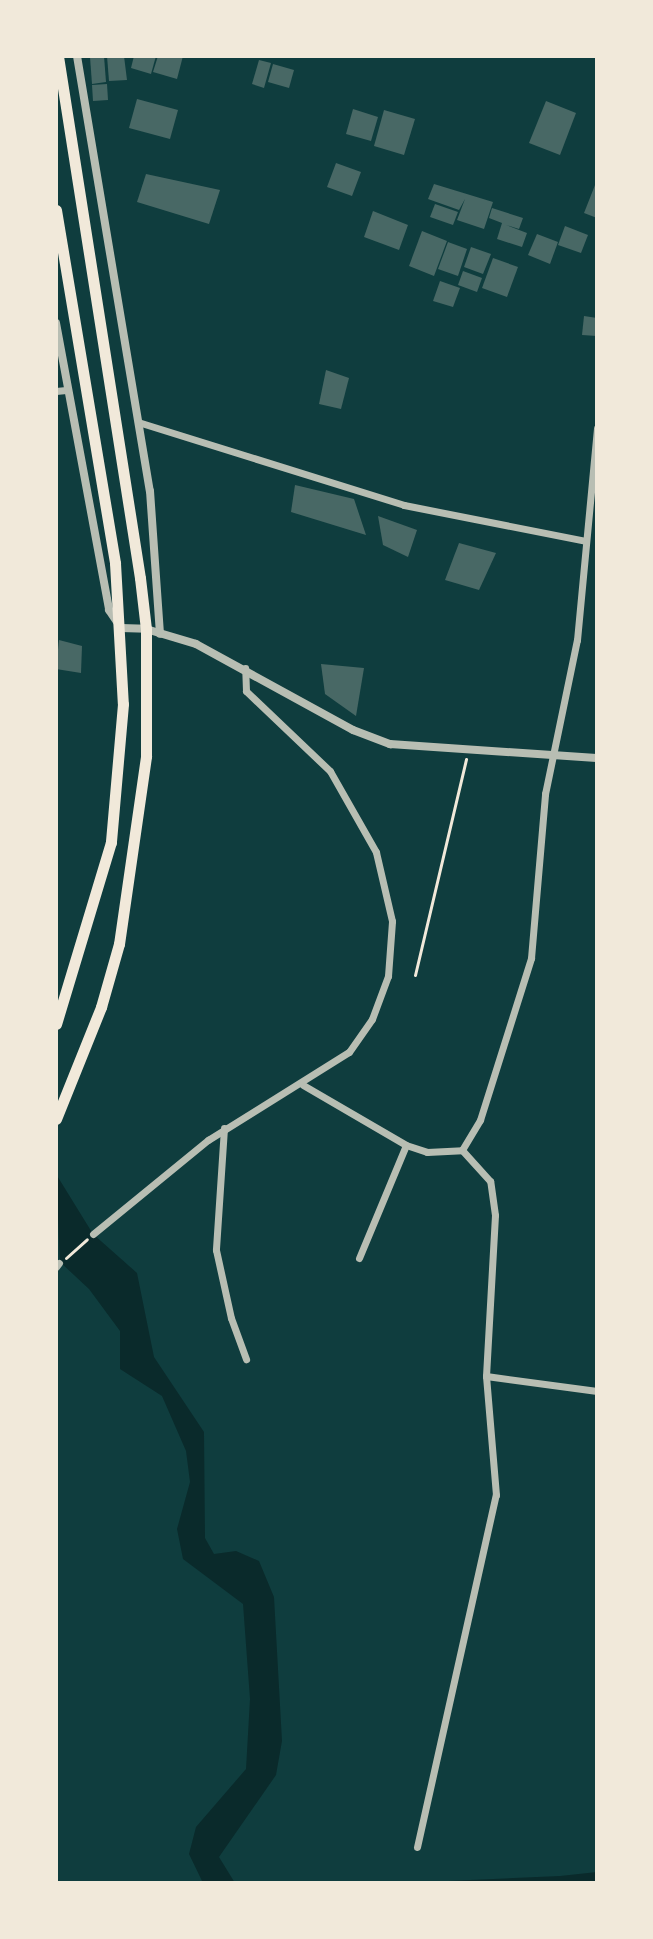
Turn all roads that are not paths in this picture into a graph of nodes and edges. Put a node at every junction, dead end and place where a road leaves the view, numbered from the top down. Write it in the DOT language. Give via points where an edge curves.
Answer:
graph roads {
  1 [pos="58,56"];
  2 [pos="77,56"];
  3 [pos="56,210"];
  4 [pos="56,323"];
  5 [pos="61,391"];
  6 [pos="138,422"];
  7 [pos="597,428"];
  8 [pos="585,541"];
  9 [pos="121,628"];
  10 [pos="146,629"];
  11 [pos="160,634"];
  12 [pos="245,668"];
  13 [pos="552,752"];
  14 [pos="597,758"];
  15 [pos="56,1024"];
  16 [pos="303,1085"];
  17 [pos="56,1119"];
  18 [pos="224,1128"];
  19 [pos="406,1145"];
  20 [pos="462,1150"];
  21 [pos="93,1234"];
  22 [pos="359,1258"];
  23 [pos="246,1359"];
  24 [pos="486,1376"];
  25 [pos="597,1391"];
  26 [pos="417,1847"];
  1 -- 10 [label="highway"];
  2 -- 6 [label="street"];
  3 -- 9 [label="highway"];
  4 -- 5 [label="street"];
  5 -- 9 [label="street" via="109,610"];
  6 -- 8 [label="street" via="404,505"];
  6 -- 11 [label="street" via="158,551"];
  7 -- 8 [label="street"];
  8 -- 13 [label="street" via="577,640"];
  9 -- 10 [label="street"];
  9 -- 15 [label="highway" via="121,771 111,842"];
  10 -- 11 [label="street"];
  10 -- 17 [label="highway" via="146,756 119,944"];
  11 -- 12 [label="street" via="196,644"];
  12 -- 13 [label="street" via="371,739"];
  12 -- 16 [label="street" via="249,695 302,740 342,789 376,852 389,899 392,947 379,1006 349,1052"];
  13 -- 14 [label="street"];
  13 -- 20 [label="street" via="527,979 485,1109"];
  16 -- 18 [label="street"];
  16 -- 19 [label="street"];
  18 -- 21 [label="street"];
  18 -- 23 [label="street" via="216,1250"];
  19 -- 20 [label="street" via="443,1153"];
  19 -- 22 [label="street"];
  20 -- 24 [label="street" via="490,1181 495,1215"];
  24 -- 25 [label="street"];
  24 -- 26 [label="street" via="497,1479 495,1512 454,1669"];
}
